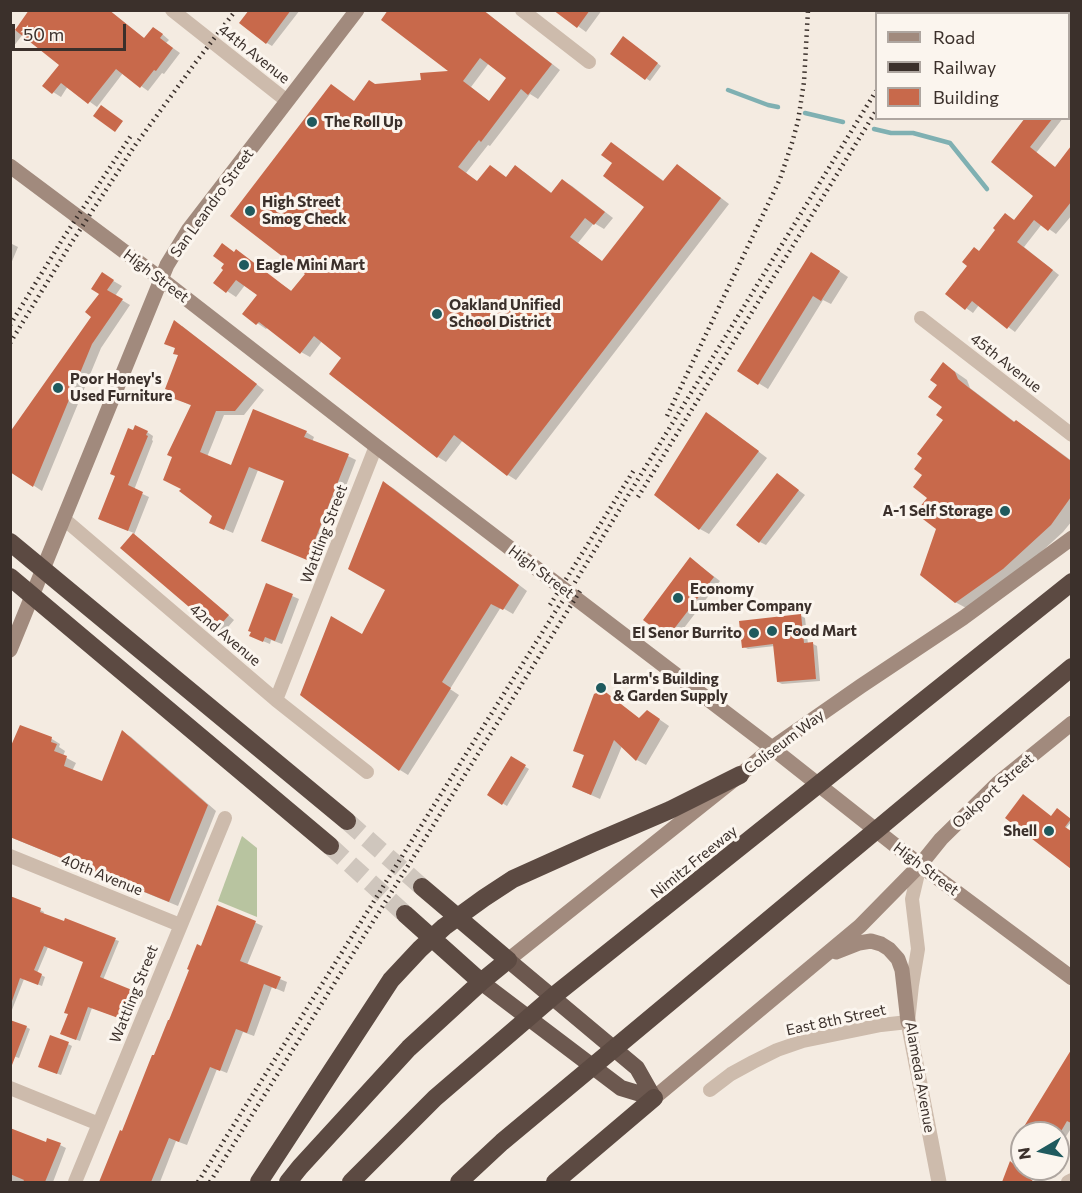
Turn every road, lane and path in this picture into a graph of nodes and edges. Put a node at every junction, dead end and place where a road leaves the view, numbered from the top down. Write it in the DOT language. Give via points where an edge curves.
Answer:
graph roads {
  1 [pos="172,10"];
  2 [pos="357,10"];
  3 [pos="522,10"];
  4 [pos="588,62"];
  5 [pos="288,101"];
  6 [pos="10,166"];
  7 [pos="161,279"];
  8 [pos="921,318"];
  9 [pos="1071,435"];
  10 [pos="376,446"];
  11 [pos="64,519"];
  12 [pos="10,534"];
  13 [pos="1071,538"];
  14 [pos="10,542"];
  15 [pos="10,577"];
  16 [pos="1071,582"];
  17 [pos="10,585"];
  18 [pos="91,609"];
  19 [pos="70,628"];
  20 [pos="14,633"];
  21 [pos="10,650"];
  22 [pos="1071,667"];
  23 [pos="276,700"];
  24 [pos="1071,723"];
  25 [pos="772,748"];
  26 [pos="368,772"];
  27 [pos="740,775"];
  28 [pos="225,818"];
  29 [pos="347,821"];
  30 [pos="330,846"];
  31 [pos="10,856"];
  32 [pos="920,865"];
  33 [pos="422,887"];
  34 [pos="405,914"];
  35 [pos="180,925"];
  36 [pos="508,960"];
  37 [pos="815,963"];
  38 [pos="1071,978"];
  39 [pos="481,982"];
  40 [pos="908,1022"];
  41 [pos="10,1088"];
  42 [pos="710,1090"];
  43 [pos="654,1098"];
  44 [pos="99,1124"];
  45 [pos="75,1182"];
  46 [pos="259,1182"];
  47 [pos="288,1182"];
  48 [pos="351,1182"];
  49 [pos="459,1182"];
  50 [pos="555,1182"];
  51 [pos="939,1182"];
  1 -- 5 [label="street, 44th Avenue"];
  2 -- 5 [label="main road, San Leandro Street"];
  3 -- 4 [label="street"];
  5 -- 7 [label="main road, San Leandro Street" via="189,229"];
  6 -- 7 [label="main road, High Street"];
  7 -- 10 [label="main road, High Street"];
  7 -- 11 [label="main road, San Leandro Street"];
  8 -- 9 [label="street, 45th Avenue"];
  10 -- 23 [label="street, Wattling Street"];
  10 -- 25 [label="main road, High Street"];
  11 -- 20 [label="main road, San Leandro Street"];
  11 -- 23 [label="street, 42nd Avenue"];
  12 -- 18 [label="highway"];
  13 -- 25 [label="main road, Coliseum Way" via="963,618"];
  14 -- 18 [label="highway"];
  15 -- 19 [label="highway"];
  16 -- 48 [label="highway, Nimitz Freeway" via="556,994 435,1098"];
  17 -- 19 [label="highway"];
  18 -- 29 [label="highway"];
  19 -- 30 [label="highway"];
  20 -- 21 [label="main road, San Leandro Street"];
  22 -- 49 [label="highway"];
  23 -- 26 [label="street, 42nd Avenue"];
  24 -- 32 [label="main road, Oakport Street" via="998,783"];
  25 -- 27 [label="main road, Coliseum Way"];
  25 -- 32 [label="main road, High Street"];
  27 -- 36 [label="main road, Coliseum Way"];
  27 -- 46 [label="highway" via="513,879 444,927 391,980"];
  28 -- 35 [label="street, Wattling Street"];
  31 -- 35 [label="street, 40th Avenue"];
  32 -- 37 [label="main road, Oakport Street" via="860,926"];
  32 -- 38 [label="main road, High Street"];
  32 -- 40 [label="street, Alameda Avenue" via="912,899 918,949"];
  33 -- 36 [label="highway"];
  34 -- 39 [label="highway"];
  35 -- 44 [label="street, Wattling Street"];
  36 -- 39 [label="highway"];
  36 -- 43 [label="highway" via="637,1068"];
  37 -- 40 [label="main road" via="859,943 871,941 889,949 902,970"];
  37 -- 43 [label="main road"];
  39 -- 43 [label="highway" via="621,1088"];
  39 -- 47 [label="highway" via="409,1048"];
  40 -- 42 [label="street, East 8th Street" via="803,1041 753,1062"];
  40 -- 51 [label="street, Alameda Avenue"];
  41 -- 44 [label="street"];
  43 -- 50 [label="highway"];
  44 -- 45 [label="street, Wattling Street"];
}
